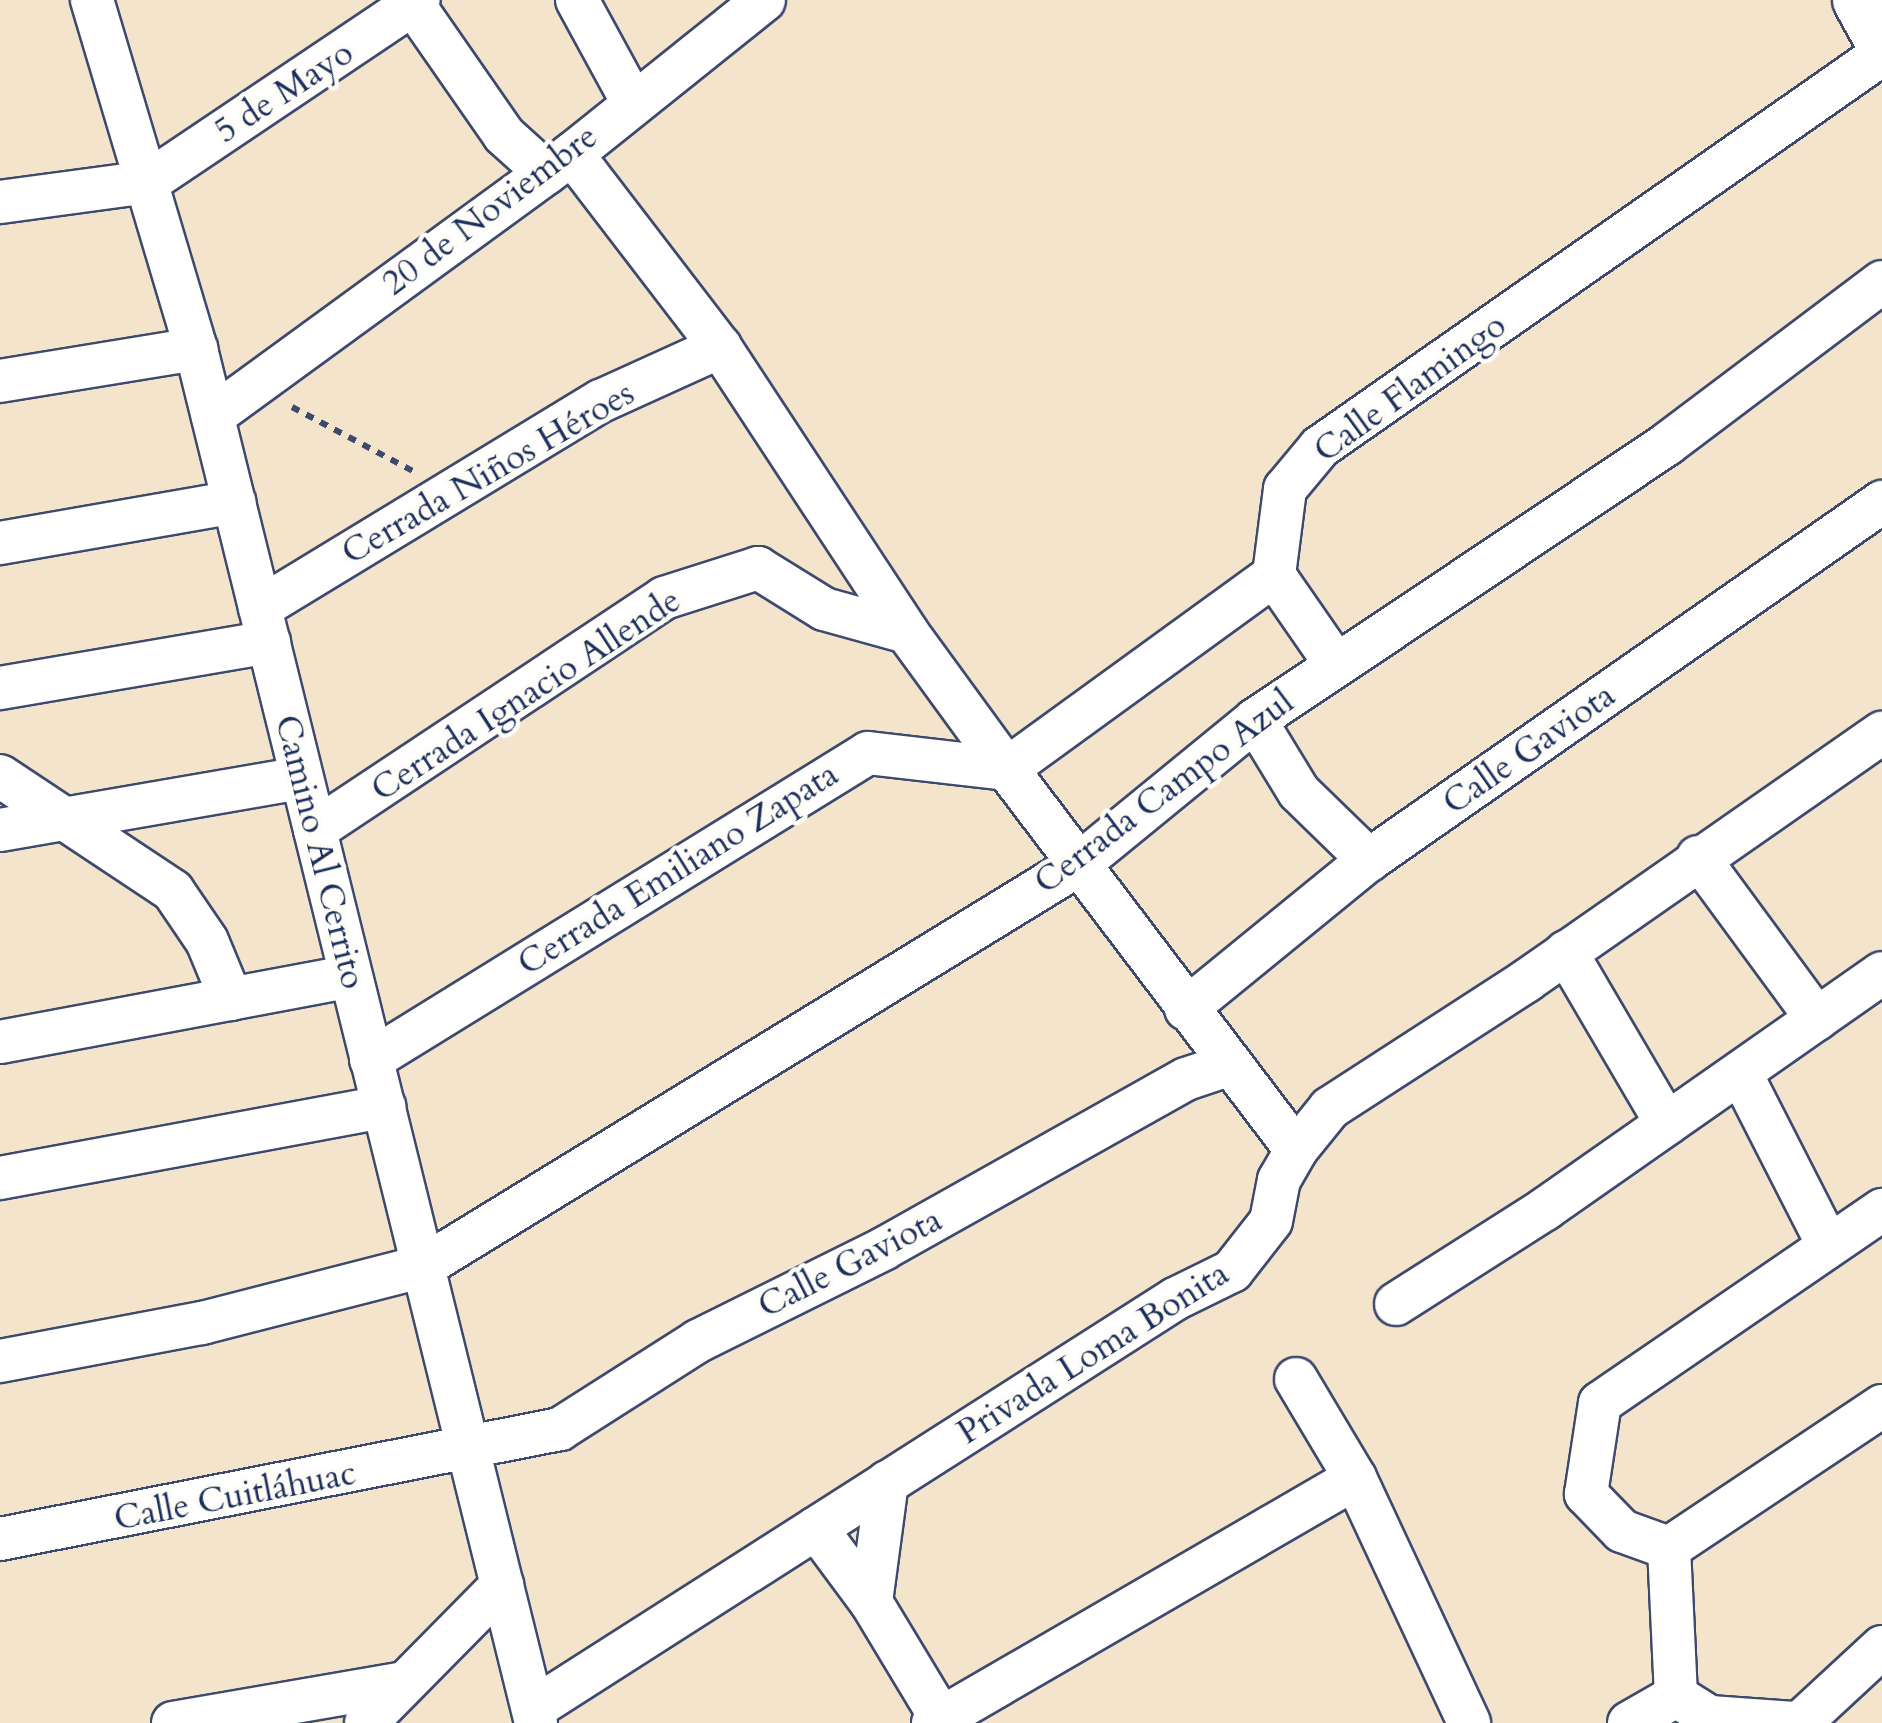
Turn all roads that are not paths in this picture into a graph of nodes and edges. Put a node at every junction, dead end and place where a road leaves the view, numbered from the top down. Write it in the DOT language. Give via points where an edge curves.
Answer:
graph roads {
  1 [pos="92,0"];
  2 [pos="576,0"];
  3 [pos="764,0"];
  4 [pos="1859,0"];
  5 [pos="416,2"];
  6 [pos="1882,42"];
  7 [pos="1882,54"];
  8 [pos="632,101"];
  9 [pos="559,163"];
  10 [pos="148,182"];
  11 [pos="0,202"];
  12 [pos="1882,282"];
  13 [pos="720,346"];
  14 [pos="196,349"];
  15 [pos="0,381"];
  16 [pos="213,416"];
  17 [pos="234,502"];
  18 [pos="1882,502"];
  19 [pos="0,543"];
  20 [pos="1274,574"];
  21 [pos="264,625"];
  22 [pos="907,632"];
  23 [pos="1335,664"];
  24 [pos="0,688"];
  25 [pos="1256,720"];
  26 [pos="1882,733"];
  27 [pos="1006,769"];
  28 [pos="0,776"];
  29 [pos="302,778"];
  30 [pos="62,817"];
  31 [pos="0,830"];
  32 [pos="315,830"];
  33 [pos="1698,857"];
  34 [pos="1369,860"];
  35 [pos="1078,865"];
  36 [pos="1566,952"];
  37 [pos="1882,973"];
  38 [pos="349,977"];
  39 [pos="231,999"];
  40 [pos="1186,1009"];
  41 [pos="1817,1018"];
  42 [pos="0,1042"];
  43 [pos="370,1060"];
  44 [pos="1228,1065"];
  45 [pos="1741,1074"];
  46 [pos="384,1107"];
  47 [pos="1667,1124"];
  48 [pos="1296,1150"];
  49 [pos="0,1178"];
  50 [pos="1882,1210"];
  51 [pos="1828,1245"];
  52 [pos="424,1266"];
  53 [pos="1396,1304"];
  54 [pos="0,1361"];
  55 [pos="1296,1379"];
  56 [pos="1882,1406"];
  57 [pos="469,1451"];
  58 [pos="1354,1478"];
  59 [pos="888,1482"];
  60 [pos="816,1528"];
  61 [pos="0,1539"];
  62 [pos="1669,1548"];
  63 [pos="502,1585"];
  64 [pos="871,1602"];
  65 [pos="1882,1647"];
  66 [pos="405,1683"];
  67 [pos="1676,1696"];
  68 [pos="535,1716"];
  69 [pos="937,1721"];
  70 [pos="173,1723"];
  71 [pos="366,1723"];
  72 [pos="1469,1723"];
  73 [pos="1629,1723"];
  74 [pos="1797,1723"];
  1 -- 10 [label="street, Camino Al Cerrito"];
  2 -- 8 [label="street"];
  3 -- 8 [label="street, 20 de Noviembre"];
  4 -- 6 [label="main road"];
  5 -- 9 [label="street" via="504,135"];
  5 -- 10 [label="street, 5 de Mayo"];
  7 -- 20 [label="street, Calle Flamingo" via="1320,447 1285,489"];
  8 -- 9 [label="street, 20 de Noviembre"];
  9 -- 13 [label="street"];
  9 -- 16 [label="street, 20 de Noviembre"];
  10 -- 11 [label="street"];
  10 -- 14 [label="street, Camino Al Cerrito"];
  12 -- 23 [label="street, Cerrada Campo Azul" via="1667,444"];
  13 -- 21 [label="street, Cerrada Niños Héroes" via="600,402"];
  13 -- 22 [label="street"];
  14 -- 15 [label="street"];
  14 -- 16 [label="street, Camino Al Cerrito"];
  16 -- 17 [label="street, Camino Al Cerrito"];
  17 -- 19 [label="street"];
  17 -- 21 [label="street, Camino Al Cerrito"];
  18 -- 34 [label="street, Calle Gaviota"];
  20 -- 23 [label="street"];
  20 -- 27 [label="street"];
  21 -- 24 [label="street"];
  21 -- 29 [label="street, Camino Al Cerrito"];
  22 -- 27 [label="street"];
  22 -- 32 [label="street, Cerrada Ignacio Allende" via="824,610 758,568 664,598"];
  23 -- 25 [label="street, Cerrada Campo Azul"];
  25 -- 34 [label="street" via="1299,792"];
  25 -- 35 [label="street, Cerrada Campo Azul"];
  26 -- 33 [label="street, Privada Loma Bonita"];
  27 -- 35 [label="street"];
  27 -- 43 [label="street, Cerrada Emiliano Zapata" via="868,753"];
  28 -- 30 [label="street"];
  29 -- 30 [label="street"];
  29 -- 32 [label="street, Camino Al Cerrito"];
  30 -- 31 [label="street"];
  30 -- 39 [label="street" via="173,891 207,941"];
  32 -- 38 [label="street, Camino Al Cerrito"];
  33 -- 36 [label="street, Privada Loma Bonita"];
  33 -- 41 [label="street"];
  34 -- 40 [label="street, Calle Gaviota"];
  35 -- 40 [label="street"];
  35 -- 52 [label="street, Cerrada Campo Azul"];
  36 -- 47 [label="street"];
  36 -- 48 [label="street, Privada Loma Bonita" via="1370,1078 1330,1108"];
  37 -- 41 [label="street"];
  38 -- 39 [label="street"];
  38 -- 43 [label="street, Camino Al Cerrito"];
  39 -- 42 [label="street"];
  40 -- 44 [label="street"];
  41 -- 45 [label="street"];
  43 -- 46 [label="street, Camino Al Cerrito"];
  44 -- 48 [label="street"];
  44 -- 57 [label="street, Calle Gaviota" via="1186,1080 883,1249 698,1341 560,1429"];
  45 -- 47 [label="street"];
  45 -- 51 [label="street"];
  46 -- 49 [label="street"];
  46 -- 52 [label="street, Camino Al Cerrito"];
  47 -- 53 [label="street"];
  48 -- 59 [label="street, Privada Loma Bonita" via="1279,1180 1272,1220 1232,1272 1175,1299"];
  50 -- 51 [label="street"];
  51 -- 62 [label="street" via="1600,1403 1586,1494 1622,1531"];
  52 -- 54 [label="street, Cerrada Campo Azul" via="202,1323"];
  52 -- 57 [label="street, Camino Al Cerrito"];
  55 -- 58 [label="street"];
  56 -- 62 [label="street"];
  57 -- 61 [label="street, Calle Cuitláhuac"];
  57 -- 63 [label="street, Camino Al Cerrito"];
  58 -- 69 [label="street"];
  58 -- 72 [label="street"];
  59 -- 60 [label="street, Privada Loma Bonita"];
  59 -- 64 [label="street"];
  60 -- 64 [label="street"];
  60 -- 68 [label="street, Privada Loma Bonita"];
  62 -- 67 [label="street"];
  63 -- 66 [label="street"];
  63 -- 68 [label="street, Camino Al Cerrito"];
  64 -- 69 [label="street"];
  65 -- 74 [label="street"];
  66 -- 70 [label="street"];
  66 -- 71 [label="street"];
  67 -- 73 [label="street"];
  67 -- 74 [label="street" via="1710,1717"];
}
